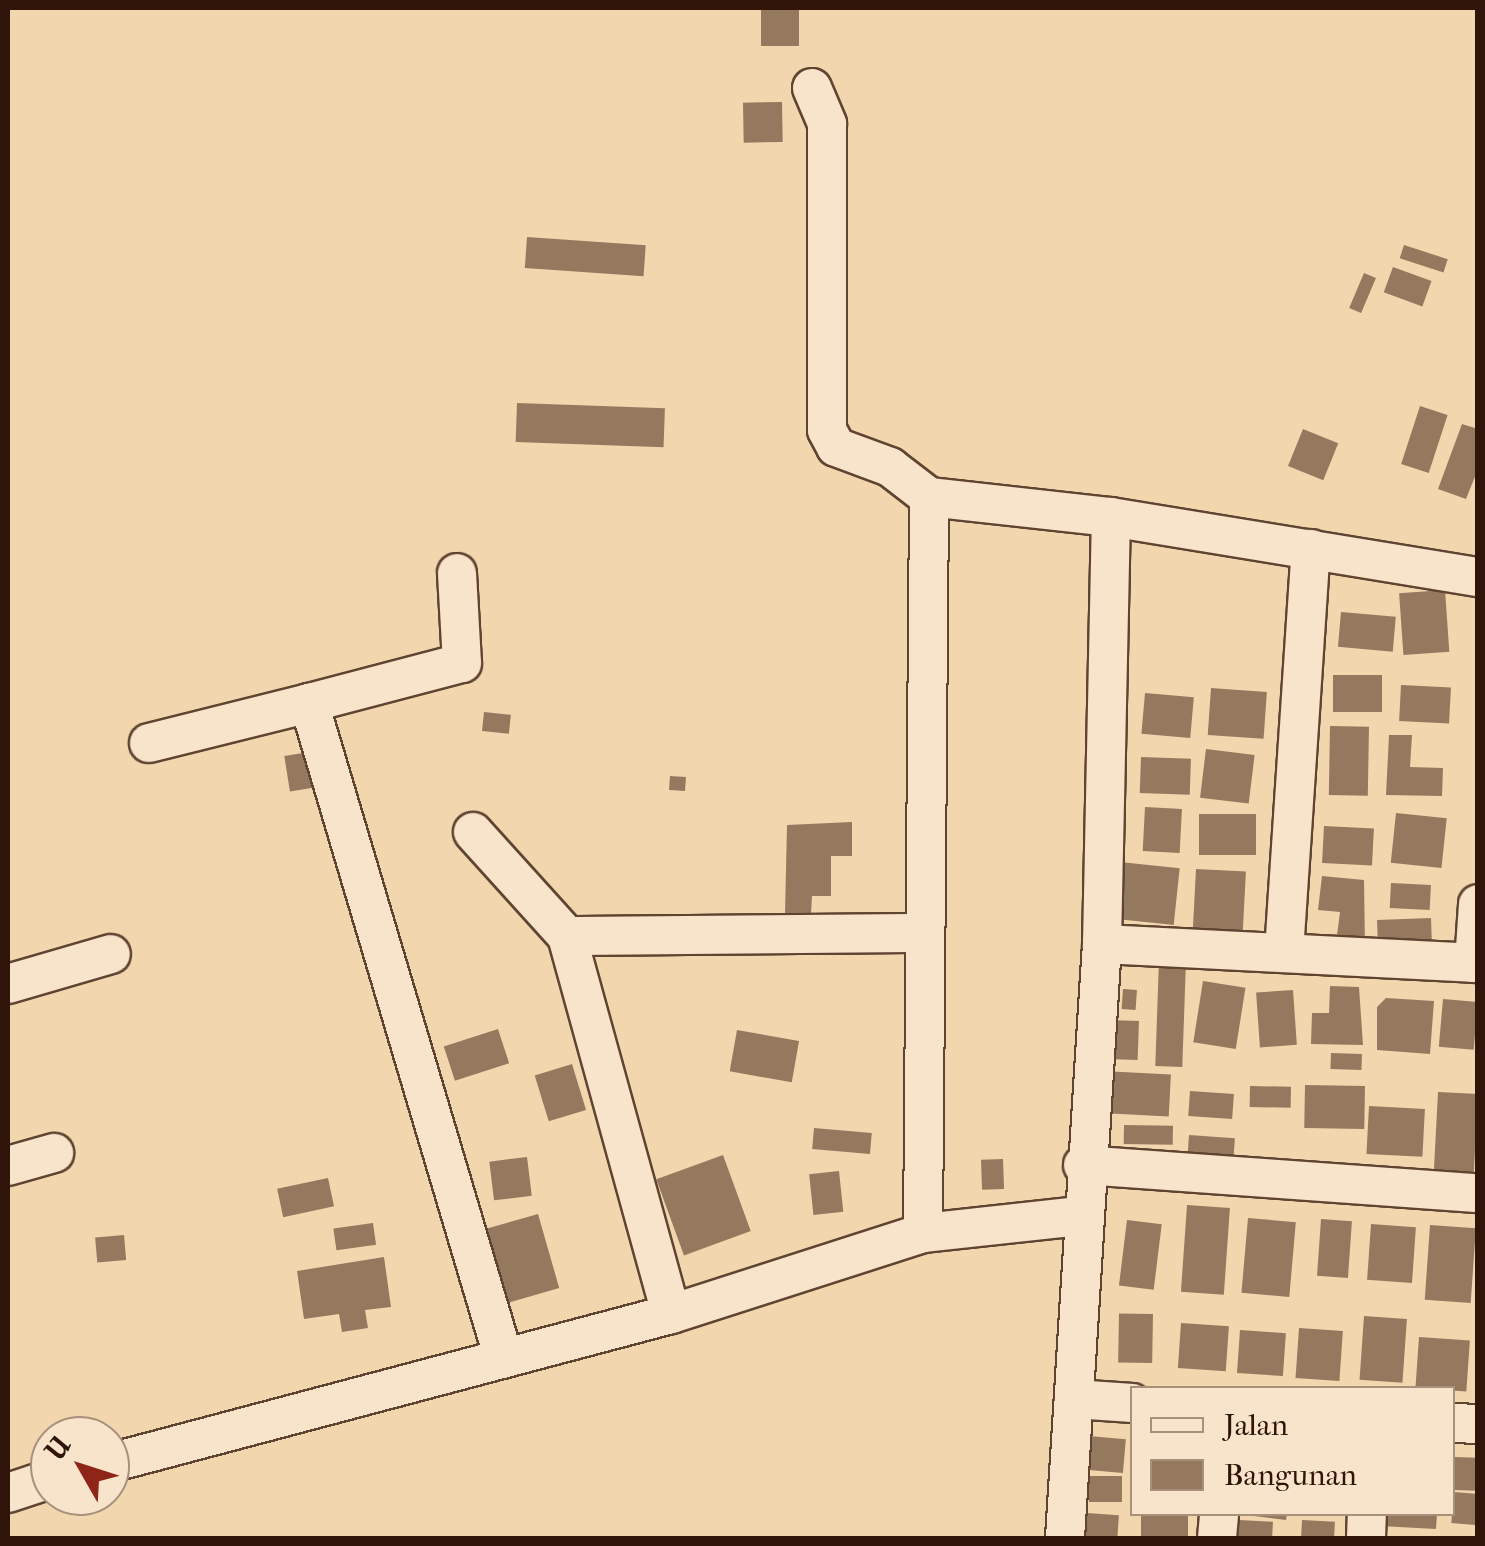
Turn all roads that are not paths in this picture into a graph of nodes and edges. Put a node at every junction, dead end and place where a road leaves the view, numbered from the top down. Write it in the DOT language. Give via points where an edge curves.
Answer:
graph roads {
  1 [pos="812,88"];
  2 [pos="929,497"];
  3 [pos="1112,518"];
  4 [pos="1312,548"];
  5 [pos="457,573"];
  6 [pos="1478,577"];
  7 [pos="309,703"];
  8 [pos="149,743"];
  9 [pos="474,832"];
  10 [pos="1478,904"];
  11 [pos="921,933"];
  12 [pos="566,936"];
  13 [pos="1102,944"];
  14 [pos="1284,952"];
  15 [pos="111,954"];
  16 [pos="1476,963"];
  17 [pos="8,984"];
  18 [pos="54,1153"];
  19 [pos="1083,1165"];
  20 [pos="8,1166"];
  21 [pos="1478,1193"];
  22 [pos="1079,1216"];
  23 [pos="923,1233"];
  24 [pos="671,1314"];
  25 [pos="504,1359"];
  26 [pos="1074,1399"];
  27 [pos="1130,1403"];
  28 [pos="130,1458"];
  29 [pos="1065,1538"];
  1 -- 2 [label="street" via="828,124 829,440 902,473"];
  2 -- 3 [label="street"];
  2 -- 11 [label="street"];
  3 -- 4 [label="street"];
  3 -- 13 [label="street"];
  4 -- 6 [label="street"];
  4 -- 14 [label="street"];
  5 -- 7 [label="street" via="462,663"];
  7 -- 8 [label="street"];
  7 -- 25 [label="street"];
  9 -- 12 [label="street"];
  10 -- 16 [label="street"];
  11 -- 12 [label="street"];
  11 -- 23 [label="street"];
  12 -- 24 [label="street"];
  13 -- 14 [label="street"];
  13 -- 19 [label="street"];
  14 -- 16 [label="street"];
  15 -- 17 [label="street"];
  18 -- 20 [label="street"];
  19 -- 21 [label="street"];
  19 -- 22 [label="street"];
  22 -- 23 [label="street"];
  22 -- 26 [label="street"];
  23 -- 24 [label="street"];
  24 -- 25 [label="street"];
  25 -- 28 [label="street"];
  26 -- 27 [label="street"];
  26 -- 29 [label="street"];
}
